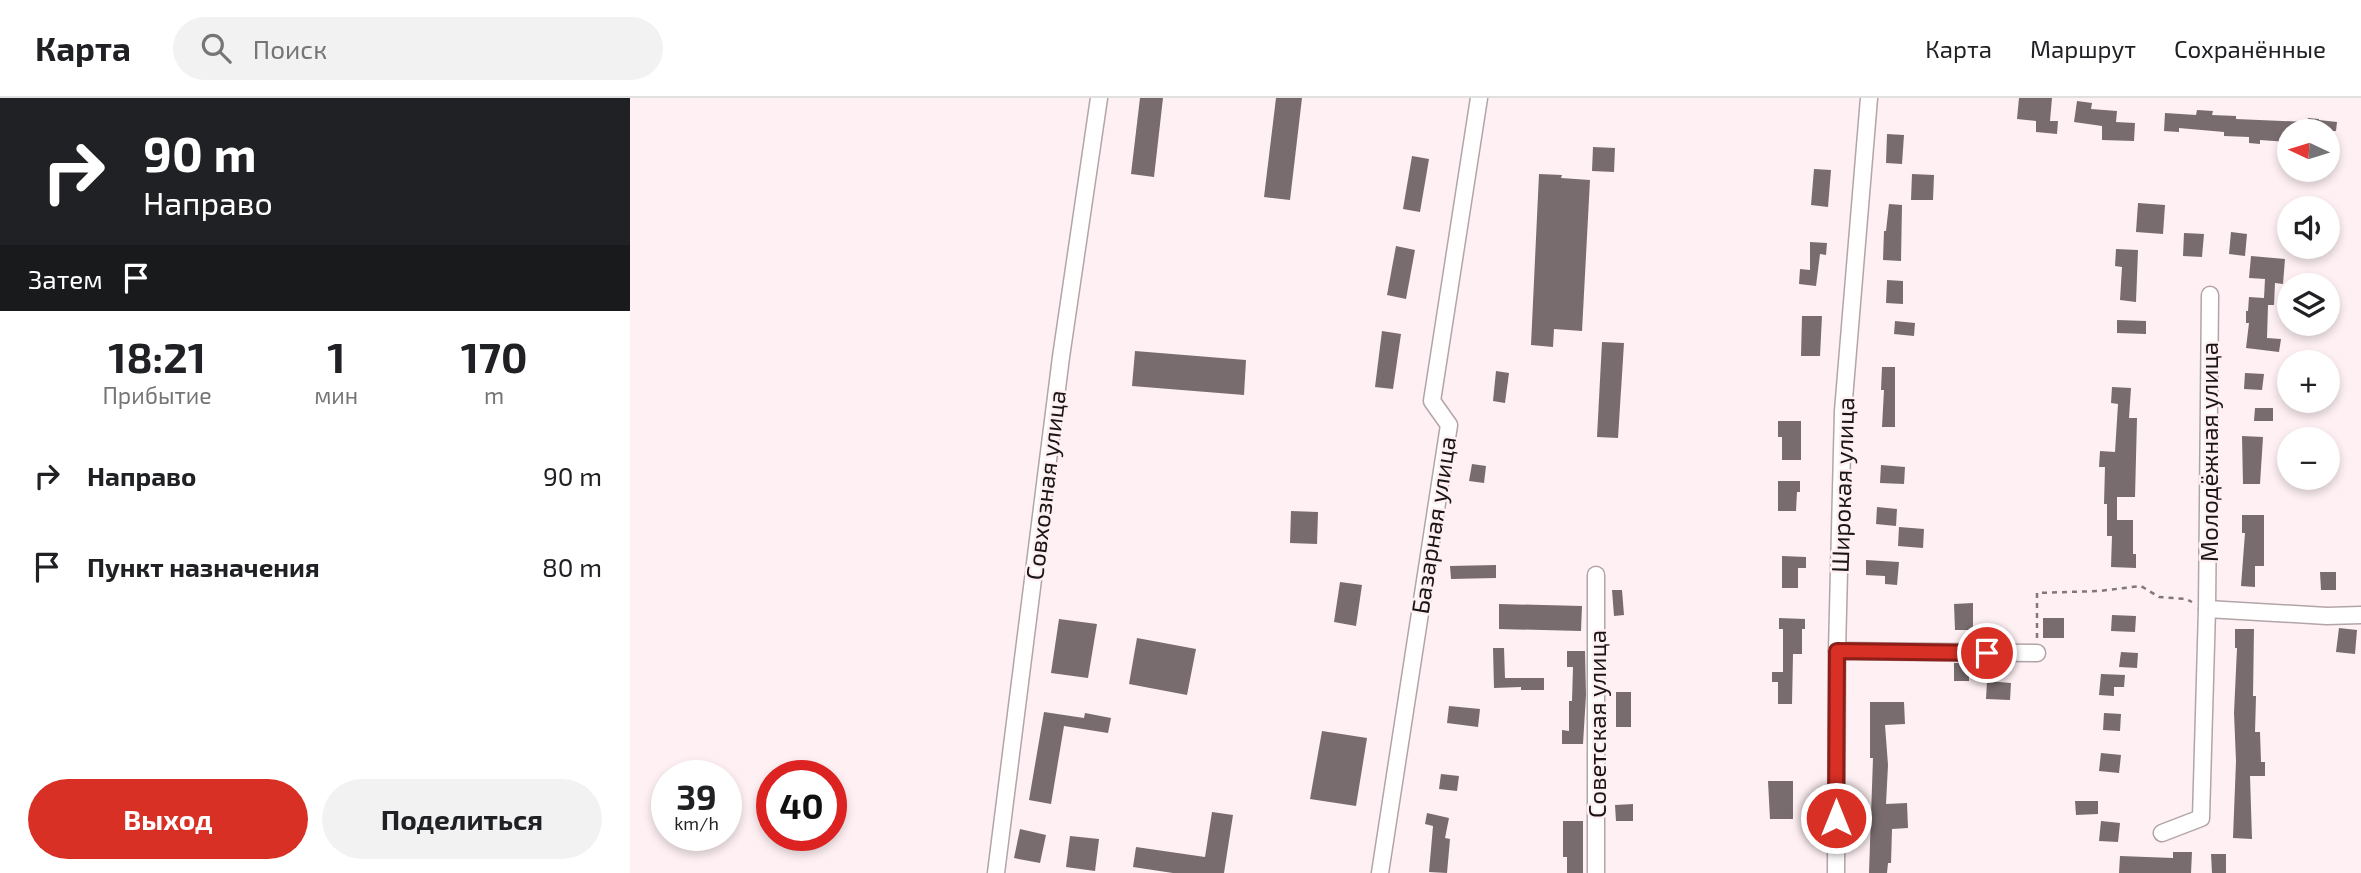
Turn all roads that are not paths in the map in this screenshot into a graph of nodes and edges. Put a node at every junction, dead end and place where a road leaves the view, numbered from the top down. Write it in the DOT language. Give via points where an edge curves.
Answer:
graph roads {
  1 [pos="1099,98"];
  2 [pos="1479,98"];
  3 [pos="1869,98"];
  4 [pos="2210,295"];
  5 [pos="1596,575"];
  6 [pos="2207,609"];
  7 [pos="2361,615"];
  8 [pos="1837,651"];
  9 [pos="2037,653"];
  10 [pos="2162,833"];
  11 [pos="996,873"];
  12 [pos="1380,873"];
  13 [pos="1596,873"];
  14 [pos="1836,873"];
  1 -- 11 [label="street, Совхозная улица"];
  2 -- 12 [label="street, Базарная улица" via="1432,401 1449,425"];
  3 -- 8 [label="street, Широкая улица" via="1843,411"];
  4 -- 6 [label="street, Молодёжная улица"];
  5 -- 13 [label="street, Советская улица"];
  6 -- 7 [label="street"];
  6 -- 10 [label="street, Молодёжная улица" via="2201,818"];
  8 -- 9 [label="street"];
  8 -- 14 [label="street, Широкая улица"];
}
